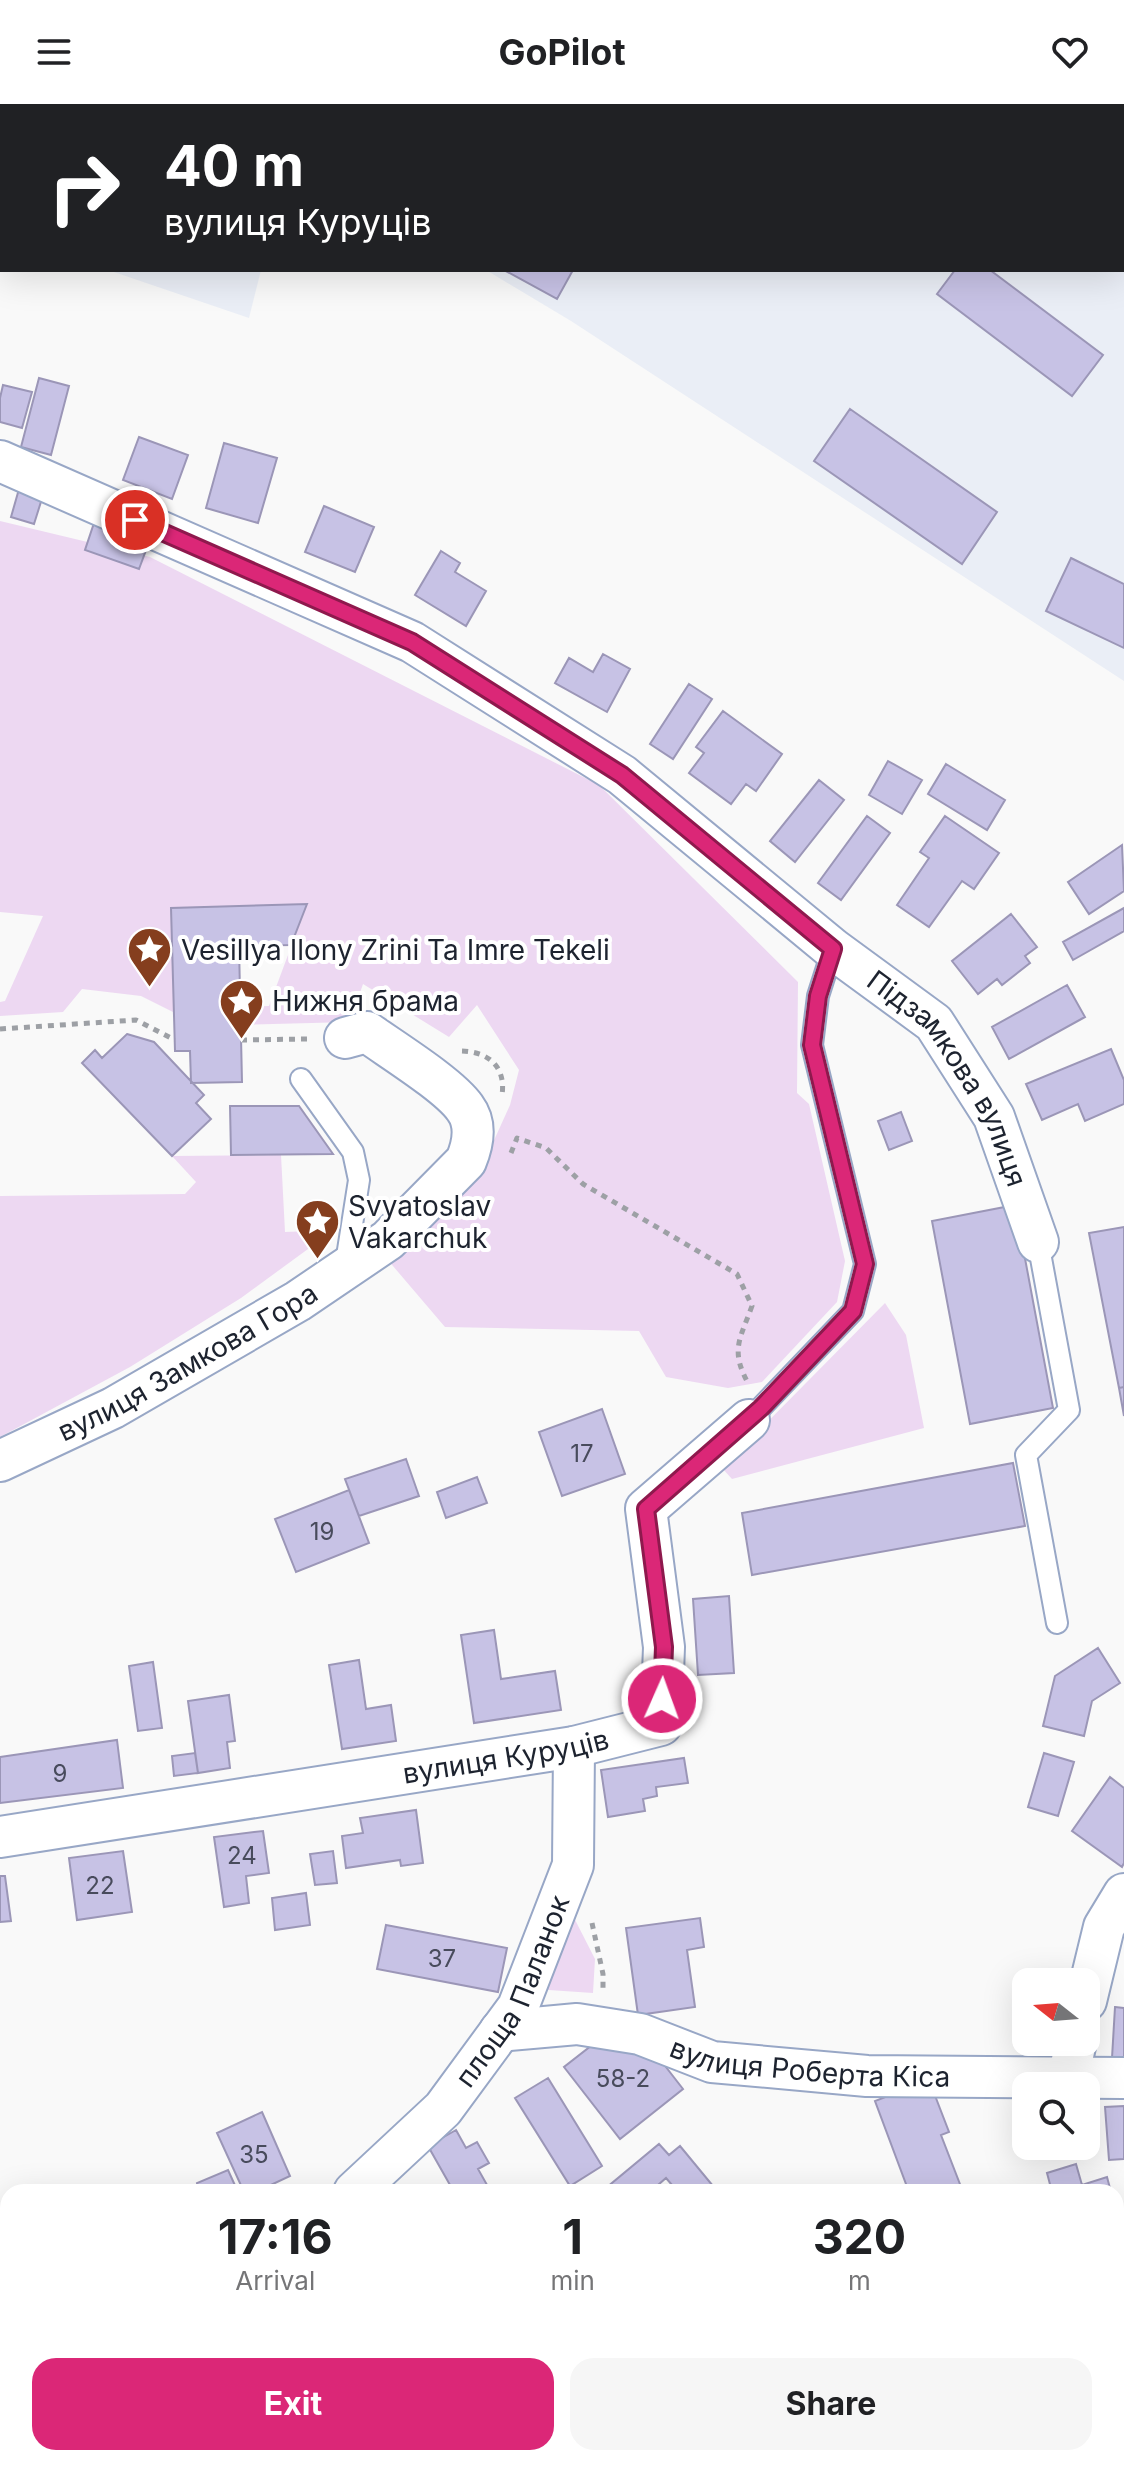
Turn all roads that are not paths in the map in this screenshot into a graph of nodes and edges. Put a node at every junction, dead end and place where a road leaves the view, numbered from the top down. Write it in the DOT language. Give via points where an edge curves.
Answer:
graph roads {
  1 [pos="0,461"];
  2 [pos="833,949"];
  3 [pos="345,1038"];
  4 [pos="301,1079"];
  5 [pos="1038,1242"];
  6 [pos="345,1269"];
  7 [pos="755,1414"];
  8 [pos="0,1461"];
  9 [pos="1057,1623"];
  10 [pos="574,1747"];
  11 [pos="0,1837"];
  12 [pos="1124,1894"];
  13 [pos="1094,1968"];
  14 [pos="500,2031"];
  15 [pos="1072,2060"];
  16 [pos="1124,2078"];
  17 [pos="363,2184"];
  1 -- 2 [label="street, Підзамкова вулиця" via="412,642 622,775"];
  2 -- 5 [label="street, Підзамкова вулиця" via="934,1023 994,1117"];
  2 -- 7 [label="lane" via="818,996 812,1045 865,1264 853,1311"];
  3 -- 6 [label="street, вулиця Замкова Гора" via="367,1032 453,1095 467,1110 473,1145 466,1161 388,1240"];
  4 -- 6 [label="lane" via="353,1152 359,1180"];
  5 -- 9 [label="lane" via="1069,1410 1026,1455"];
  6 -- 8 [label="street, вулиця Замкова Гора" via="113,1408"];
  7 -- 10 [label="street, вулиця Куруців" via="646,1509 664,1647 661,1725"];
  10 -- 11 [label="street, вулиця Куруців"];
  10 -- 14 [label="street, площа Паланок" via="573,1865 518,2007"];
  12 -- 13 [label="street" via="1104,1927"];
  14 -- 15 [label="street, вулиця Роберта Кіса" via="577,2024 640,2034 712,2062 867,2076"];
  14 -- 17 [label="street, площа Паланок" via="443,2109"];
  15 -- 16 [label="street, вулиця Роберта Кіса"];
}
